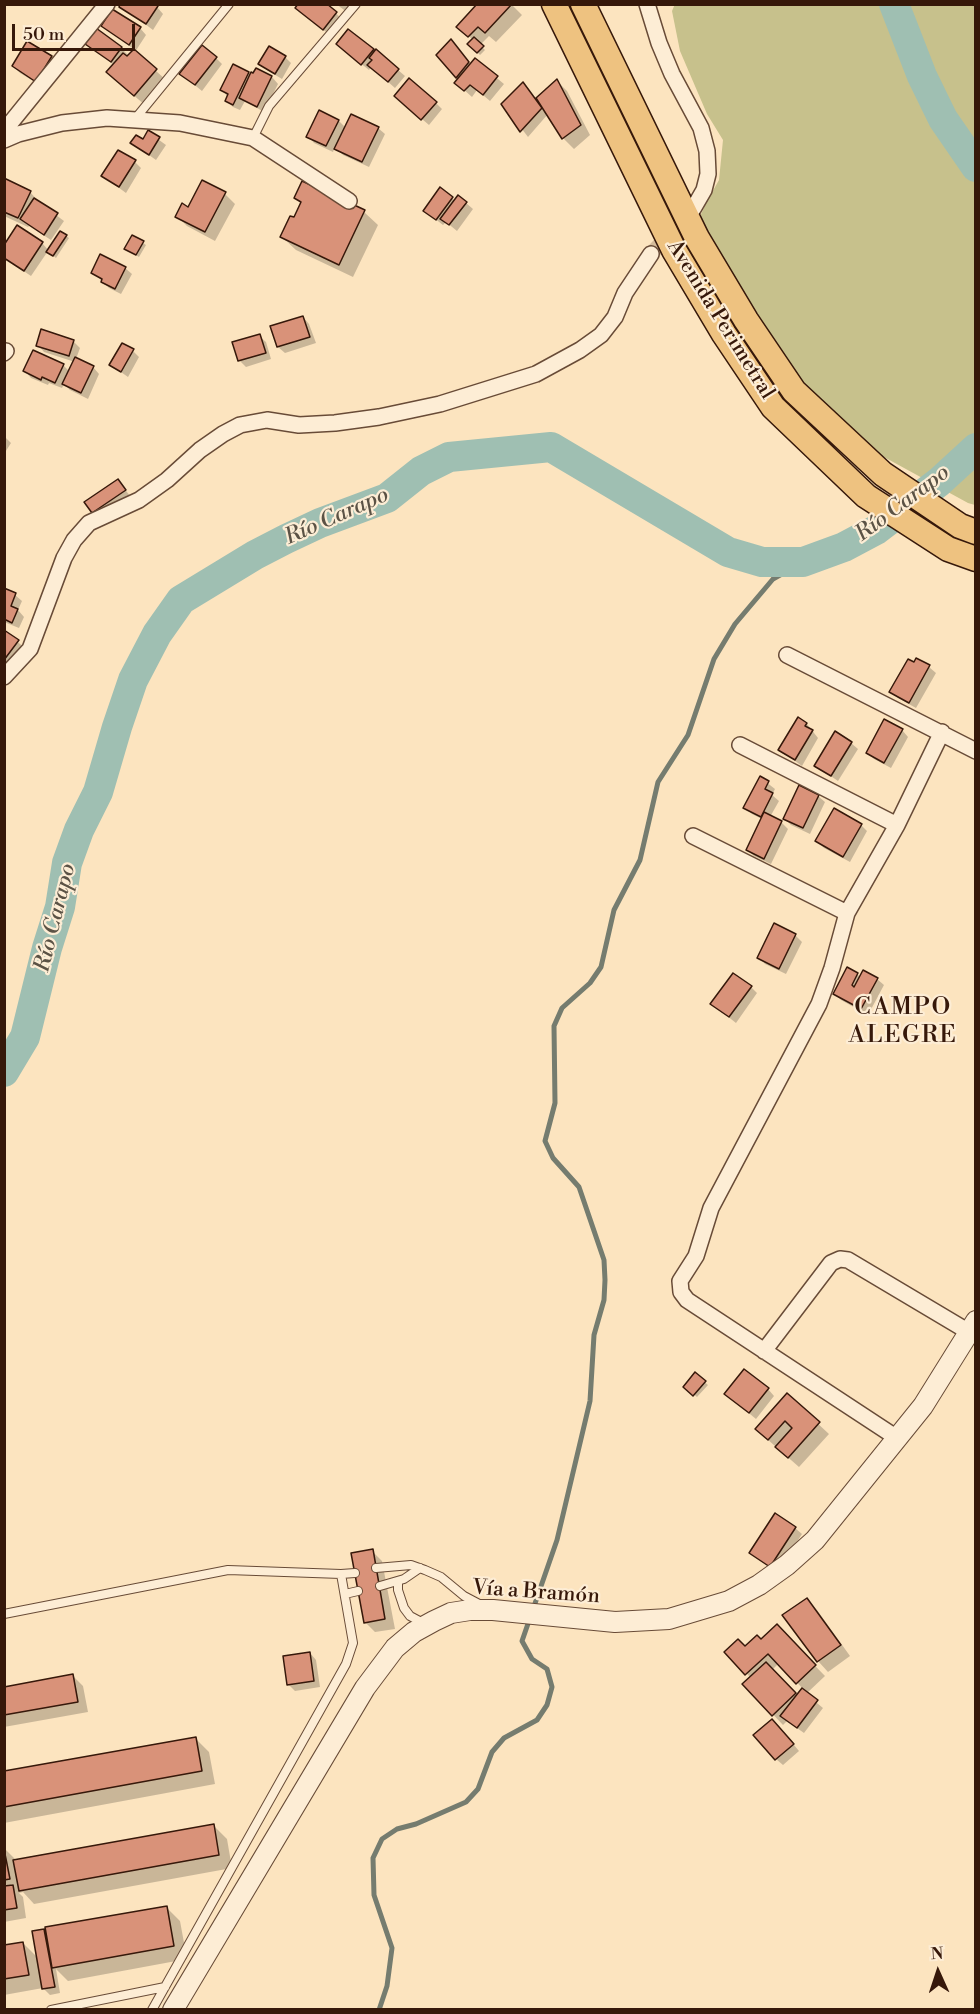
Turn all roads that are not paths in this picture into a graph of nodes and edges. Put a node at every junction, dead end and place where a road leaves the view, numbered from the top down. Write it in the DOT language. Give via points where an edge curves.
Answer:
graph roads {
  1 [pos="107,4"];
  2 [pos="229,4"];
  3 [pos="356,4"];
  4 [pos="555,4"];
  5 [pos="583,4"];
  6 [pos="647,4"];
  7 [pos="135,119"];
  8 [pos="4,131"];
  9 [pos="253,138"];
  10 [pos="4,140"];
  11 [pos="349,201"];
  12 [pos="693,208"];
  13 [pos="651,254"];
  14 [pos="970,529"];
  15 [pos="948,549"];
  16 [pos="975,559"];
  17 [pos="975,572"];
  18 [pos="787,655"];
  19 [pos="4,677"];
  20 [pos="942,732"];
  21 [pos="740,745"];
  22 [pos="975,750"];
  23 [pos="897,825"];
  24 [pos="693,836"];
  25 [pos="847,913"];
  26 [pos="972,1327"];
  27 [pos="764,1351"];
  28 [pos="897,1438"];
  29 [pos="376,1568"];
  30 [pos="420,1568"];
  31 [pos="355,1573"];
  32 [pos="341,1574"];
  33 [pos="398,1581"];
  34 [pos="380,1586"];
  35 [pos="358,1591"];
  36 [pos="345,1594"];
  37 [pos="493,1610"];
  38 [pos="4,1614"];
  39 [pos="427,1624"];
  40 [pos="165,1987"];
  41 [pos="51,2010"];
  42 [pos="152,2010"];
  43 [pos="172,2010"];
  1 -- 8 [label="street"];
  2 -- 7 [label="lane"];
  3 -- 9 [label="lane" via="269,106"];
  4 -- 15 [label="main road, Avenida Perimetral" via="674,250 774,407 866,496"];
  5 -- 14 [label="main road, Avenida Perimetral" via="697,238 794,391 883,474"];
  6 -- 12 [label="street" via="659,43 701,128 707,151 708,174"];
  7 -- 9 [label="street" via="180,123"];
  7 -- 10 [label="street" via="62,123"];
  9 -- 11 [label="street"];
  13 -- 19 [label="street" via="625,293 615,317 600,335 536,374 440,404 379,417 299,425 267,420 240,425 222,434 139,500 89,523 64,558 30,650"];
  15 -- 16 [label="main road, Avenida Perimetral"];
  15 -- 17 [label="main road"];
  18 -- 20 [label="street"];
  20 -- 22 [label="street"];
  20 -- 23 [label="street"];
  21 -- 23 [label="street"];
  23 -- 25 [label="street"];
  24 -- 25 [label="street"];
  25 -- 27 [label="street" via="819,1005 711,1208 696,1256 680,1281 687,1300"];
  26 -- 27 [label="street" via="934,1313 848,1260 840,1259 831,1263"];
  26 -- 28 [label="street, Vía a Bramón" via="923,1406"];
  27 -- 28 [label="street"];
  28 -- 37 [label="street, Vía a Bramón" via="815,1540 759,1585 729,1601 669,1619 615,1622"];
  29 -- 30 [label="lane"];
  30 -- 33 [label="lane"];
  30 -- 37 [label="lane"];
  31 -- 32 [label="lane"];
  32 -- 36 [label="lane"];
  32 -- 38 [label="lane" via="228,1570"];
  33 -- 34 [label="lane"];
  33 -- 39 [label="lane" via="404,1608 410,1616"];
  35 -- 36 [label="lane"];
  36 -- 40 [label="lane" via="353,1643 346,1664"];
  37 -- 39 [label="street, Vía a Bramón" via="451,1614"];
  39 -- 43 [label="street, Vía a Bramón" via="395,1648 365,1688"];
  40 -- 41 [label="lane"];
  40 -- 42 [label="lane"];
}
